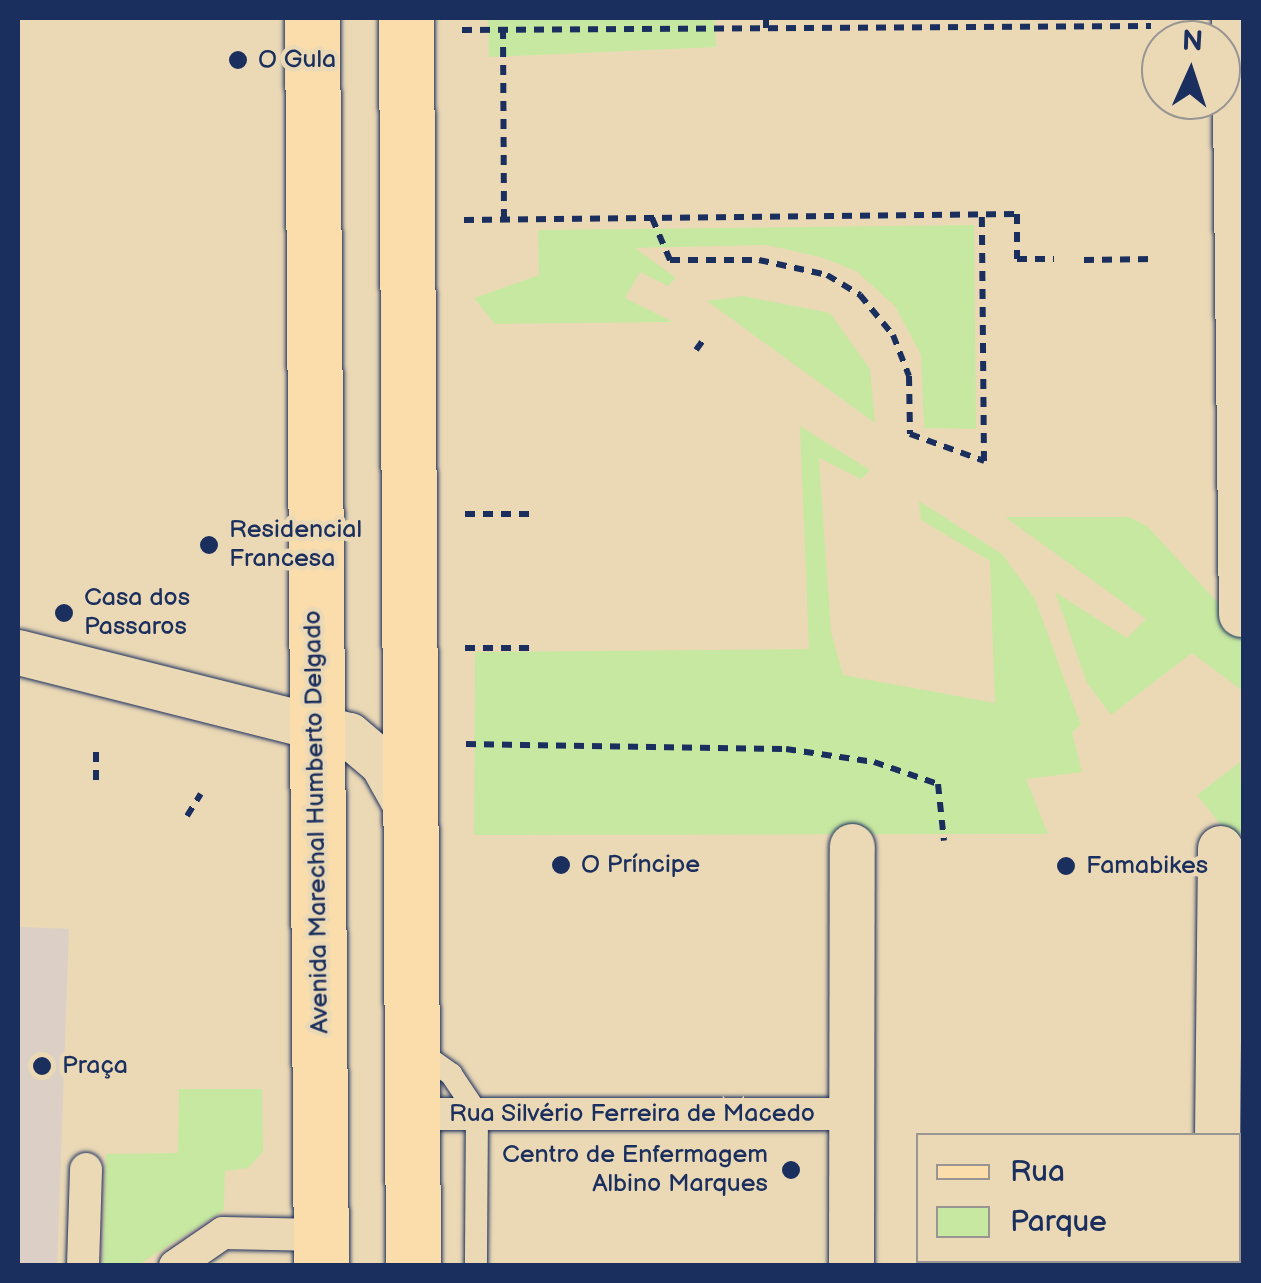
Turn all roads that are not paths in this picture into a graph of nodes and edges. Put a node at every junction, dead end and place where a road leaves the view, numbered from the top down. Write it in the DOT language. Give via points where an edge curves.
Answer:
graph roads {
  1 [pos="312,18"];
  2 [pos="406,18"];
  3 [pos="1234,18"];
  4 [pos="1241,614"];
  5 [pos="18,652"];
  6 [pos="315,724"];
  7 [pos="410,812"];
  8 [pos="852,846"];
  9 [pos="1220,848"];
  10 [pos="412,1047"];
  11 [pos="413,1114"];
  12 [pos="477,1114"];
  13 [pos="851,1114"];
  14 [pos="1217,1133"];
  15 [pos="86,1169"];
  16 [pos="321,1250"];
  17 [pos="84,1266"];
  18 [pos="175,1266"];
  19 [pos="413,1266"];
  20 [pos="476,1266"];
  21 [pos="851,1266"];
  1 -- 6 [label="main road, Avenida Marechal Humberto Delgado"];
  2 -- 7 [label="main road"];
  3 -- 4 [label="street"];
  5 -- 6 [label="street"];
  6 -- 7 [label="street" via="350,735 382,763"];
  6 -- 16 [label="main road, Avenida Marechal Humberto Delgado"];
  7 -- 10 [label="main road"];
  8 -- 13 [label="street, Rua Silvério Ferreira de Macedo"];
  9 -- 14 [label="street"];
  10 -- 11 [label="main road"];
  10 -- 12 [label="lane" via="451,1074"];
  11 -- 12 [label="street, Rua Silvério Ferreira de Macedo"];
  11 -- 19 [label="main road"];
  12 -- 13 [label="street, Rua Silvério Ferreira de Macedo"];
  12 -- 20 [label="lane"];
  13 -- 21 [label="street, Rua Silvério Ferreira de Macedo"];
  15 -- 17 [label="street"];
  16 -- 18 [label="street" via="223,1233"];
}
